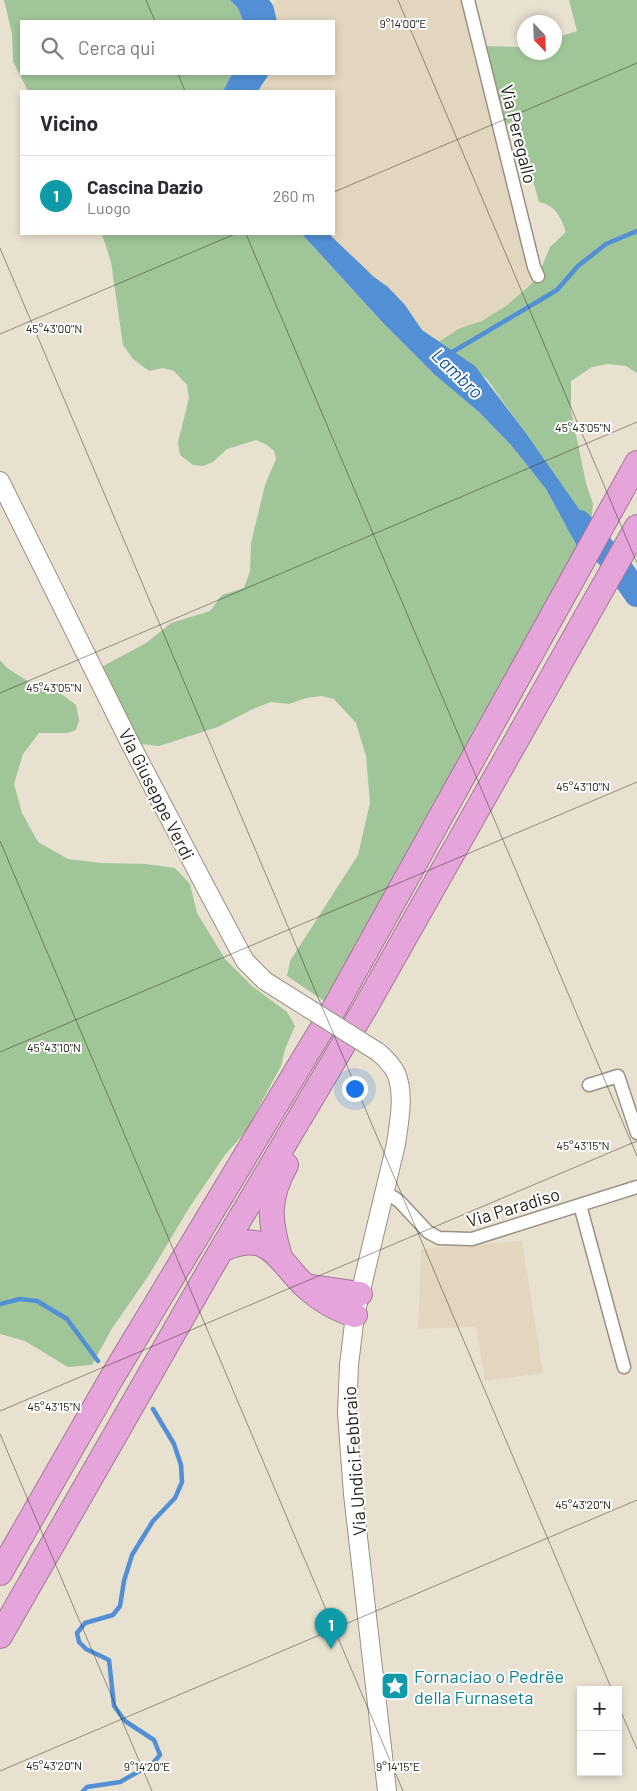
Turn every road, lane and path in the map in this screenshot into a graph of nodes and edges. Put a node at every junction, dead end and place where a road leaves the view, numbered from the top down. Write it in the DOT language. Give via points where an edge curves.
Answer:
graph roads {
  1 [pos="468,0"];
  2 [pos="538,276"];
  3 [pos="637,463"];
  4 [pos="0,481"];
  5 [pos="637,527"];
  6 [pos="365,1008"];
  7 [pos="378,1052"];
  8 [pos="589,1086"];
  9 [pos="637,1133"];
  10 [pos="637,1186"];
  11 [pos="384,1191"];
  12 [pos="580,1205"];
  13 [pos="222,1248"];
  14 [pos="280,1256"];
  15 [pos="358,1304"];
  16 [pos="624,1367"];
  17 [pos="0,1573"];
  18 [pos="0,1636"];
  19 [pos="387,1791"];
  1 -- 2 [label="street, Via Peregallo"];
  3 -- 17 [label="highway" via="335,1007 116,1371"];
  4 -- 7 [label="street, Via Giuseppe Verdi, bridge" via="130,743 245,960 265,981"];
  5 -- 6 [label="highway"];
  6 -- 13 [label="highway"];
  6 -- 14 [label="highway" via="347,1058 290,1157 275,1190 271,1221"];
  7 -- 11 [label="street, Via Undici Febbraio" via="396,1073 400,1096 396,1144"];
  8 -- 9 [label="street" via="618,1076"];
  10 -- 12 [label="street, Via Paradiso"];
  11 -- 12 [label="street, Via Paradiso" via="399,1201 428,1232 454,1240 472,1239"];
  11 -- 15 [label="street, Via Undici Febbraio"];
  12 -- 16 [label="street, Via Paradiso"];
  13 -- 14 [label="highway" via="250,1241 262,1244"];
  13 -- 18 [label="highway"];
  14 -- 15 [label="highway" via="305,1286"];
  15 -- 19 [label="street, Via Undici Febbraio" via="349,1365 347,1413 353,1494"];
}
